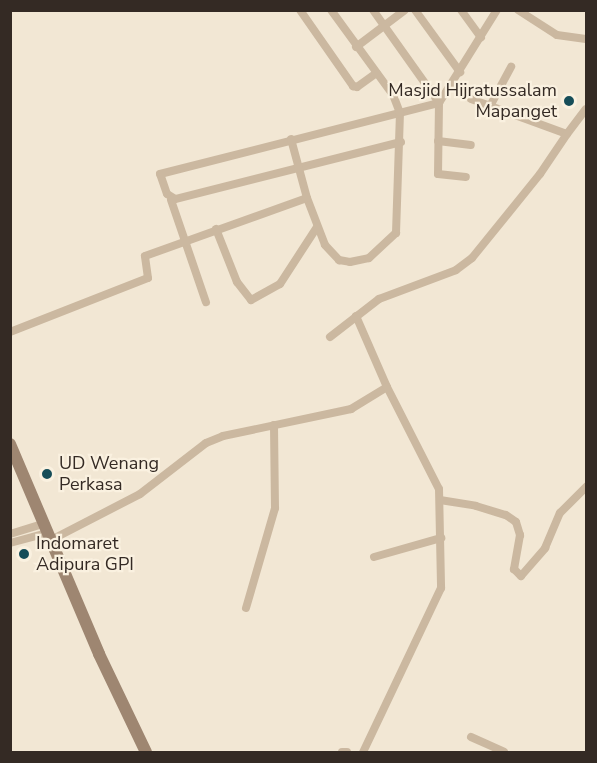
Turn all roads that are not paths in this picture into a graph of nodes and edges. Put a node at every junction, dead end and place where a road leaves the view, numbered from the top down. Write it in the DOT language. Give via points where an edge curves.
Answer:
graph roads {
  1 [pos="300,10"];
  2 [pos="331,10"];
  3 [pos="373,10"];
  4 [pos="405,10"];
  5 [pos="415,10"];
  6 [pos="461,10"];
  7 [pos="497,10"];
  8 [pos="518,10"];
  9 [pos="384,26"];
  10 [pos="481,38"];
  11 [pos="586,39"];
  12 [pos="356,47"];
  13 [pos="511,67"];
  14 [pos="460,72"];
  15 [pos="376,74"];
  16 [pos="471,99"];
  17 [pos="439,103"];
  18 [pos="489,108"];
  19 [pos="586,109"];
  20 [pos="400,113"];
  21 [pos="567,134"];
  22 [pos="291,139"];
  23 [pos="438,141"];
  24 [pos="401,142"];
  25 [pos="471,145"];
  26 [pos="299,168"];
  27 [pos="466,177"];
  28 [pos="307,198"];
  29 [pos="171,200"];
  30 [pos="317,227"];
  31 [pos="216,229"];
  32 [pos="185,241"];
  33 [pos="206,302"];
  34 [pos="356,316"];
  35 [pos="10,332"];
  36 [pos="330,337"];
  37 [pos="387,387"];
  38 [pos="274,425"];
  39 [pos="10,444"];
  40 [pos="586,487"];
  41 [pos="440,500"];
  42 [pos="48,532"];
  43 [pos="10,534"];
  44 [pos="441,538"];
  45 [pos="10,543"];
  46 [pos="374,557"];
  47 [pos="246,608"];
  48 [pos="471,737"];
  49 [pos="146,753"];
  50 [pos="342,753"];
  51 [pos="347,753"];
  52 [pos="363,753"];
  53 [pos="504,753"];
  1 -- 15 [label="street" via="353,86"];
  2 -- 12 [label="street"];
  3 -- 9 [label="street"];
  4 -- 9 [label="street"];
  5 -- 14 [label="street"];
  6 -- 10 [label="street"];
  7 -- 10 [label="street"];
  8 -- 11 [label="street" via="557,35"];
  9 -- 12 [label="street"];
  9 -- 17 [label="street"];
  10 -- 14 [label="street"];
  12 -- 15 [label="street"];
  13 -- 18 [label="street"];
  14 -- 17 [label="street"];
  15 -- 20 [label="street"];
  16 -- 18 [label="street"];
  17 -- 20 [label="street"];
  17 -- 23 [label="street"];
  18 -- 21 [label="street"];
  19 -- 21 [label="street"];
  20 -- 22 [label="street"];
  20 -- 24 [label="street"];
  21 -- 34 [label="street" via="472,258 456,270 379,299"];
  22 -- 26 [label="street"];
  22 -- 29 [label="street" via="163,171 163,187"];
  23 -- 25 [label="street"];
  23 -- 27 [label="street" via="439,176"];
  24 -- 26 [label="street"];
  24 -- 30 [label="street" via="398,223 385,247 364,260 344,262 330,253"];
  26 -- 28 [label="street"];
  26 -- 29 [label="street"];
  28 -- 30 [label="street"];
  28 -- 31 [label="street"];
  29 -- 32 [label="street"];
  30 -- 31 [label="street" via="280,284 251,300 237,282"];
  31 -- 32 [label="street"];
  32 -- 33 [label="street"];
  32 -- 35 [label="street" via="145,256 148,278"];
  34 -- 36 [label="street"];
  34 -- 37 [label="street"];
  37 -- 38 [label="street" via="351,409"];
  37 -- 41 [label="street" via="432,471"];
  38 -- 42 [label="street" via="206,443 186,454 140,494"];
  38 -- 47 [label="street" via="274,508"];
  39 -- 42 [label="main road"];
  40 -- 41 [label="street" via="560,513 545,548 521,576 514,570 520,535 516,522 476,506"];
  41 -- 44 [label="street"];
  42 -- 43 [label="street"];
  42 -- 45 [label="street"];
  42 -- 49 [label="main road"];
  44 -- 46 [label="street"];
  44 -- 52 [label="street" via="438,600"];
  48 -- 53 [label="street"];
  50 -- 51 [label="street"];
}
